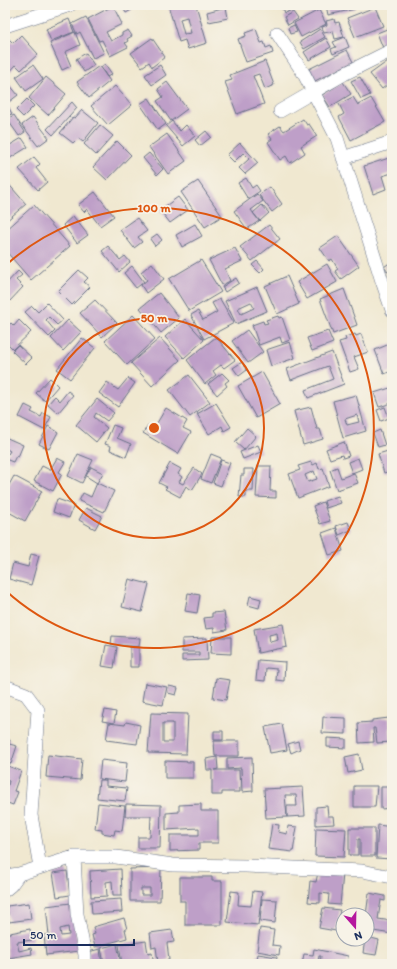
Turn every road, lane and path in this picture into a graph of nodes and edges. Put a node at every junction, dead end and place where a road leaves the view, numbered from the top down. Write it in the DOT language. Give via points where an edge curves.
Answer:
graph roads {
  1 [pos="70,5"];
  2 [pos="5,26"];
  3 [pos="277,33"];
  4 [pos="392,50"];
  5 [pos="313,91"];
  6 [pos="280,111"];
  7 [pos="392,142"];
  8 [pos="343,158"];
  9 [pos="392,310"];
  10 [pos="5,686"];
  11 [pos="74,857"];
  12 [pos="40,867"];
  13 [pos="19,874"];
  14 [pos="5,876"];
  15 [pos="392,877"];
  16 [pos="5,890"];
  17 [pos="85,964"];
  1 -- 2 [label="street"];
  3 -- 5 [label="street"];
  4 -- 5 [label="street"];
  5 -- 6 [label="street"];
  5 -- 8 [label="street" via="337,138"];
  7 -- 8 [label="street"];
  8 -- 9 [label="street"];
  10 -- 12 [label="street" via="26,694 38,710 31,815"];
  11 -- 12 [label="street"];
  11 -- 15 [label="street" via="116,857 173,865 354,871"];
  11 -- 17 [label="street" via="77,914"];
  12 -- 13 [label="street"];
  13 -- 14 [label="street"];
  13 -- 16 [label="street"];
}
